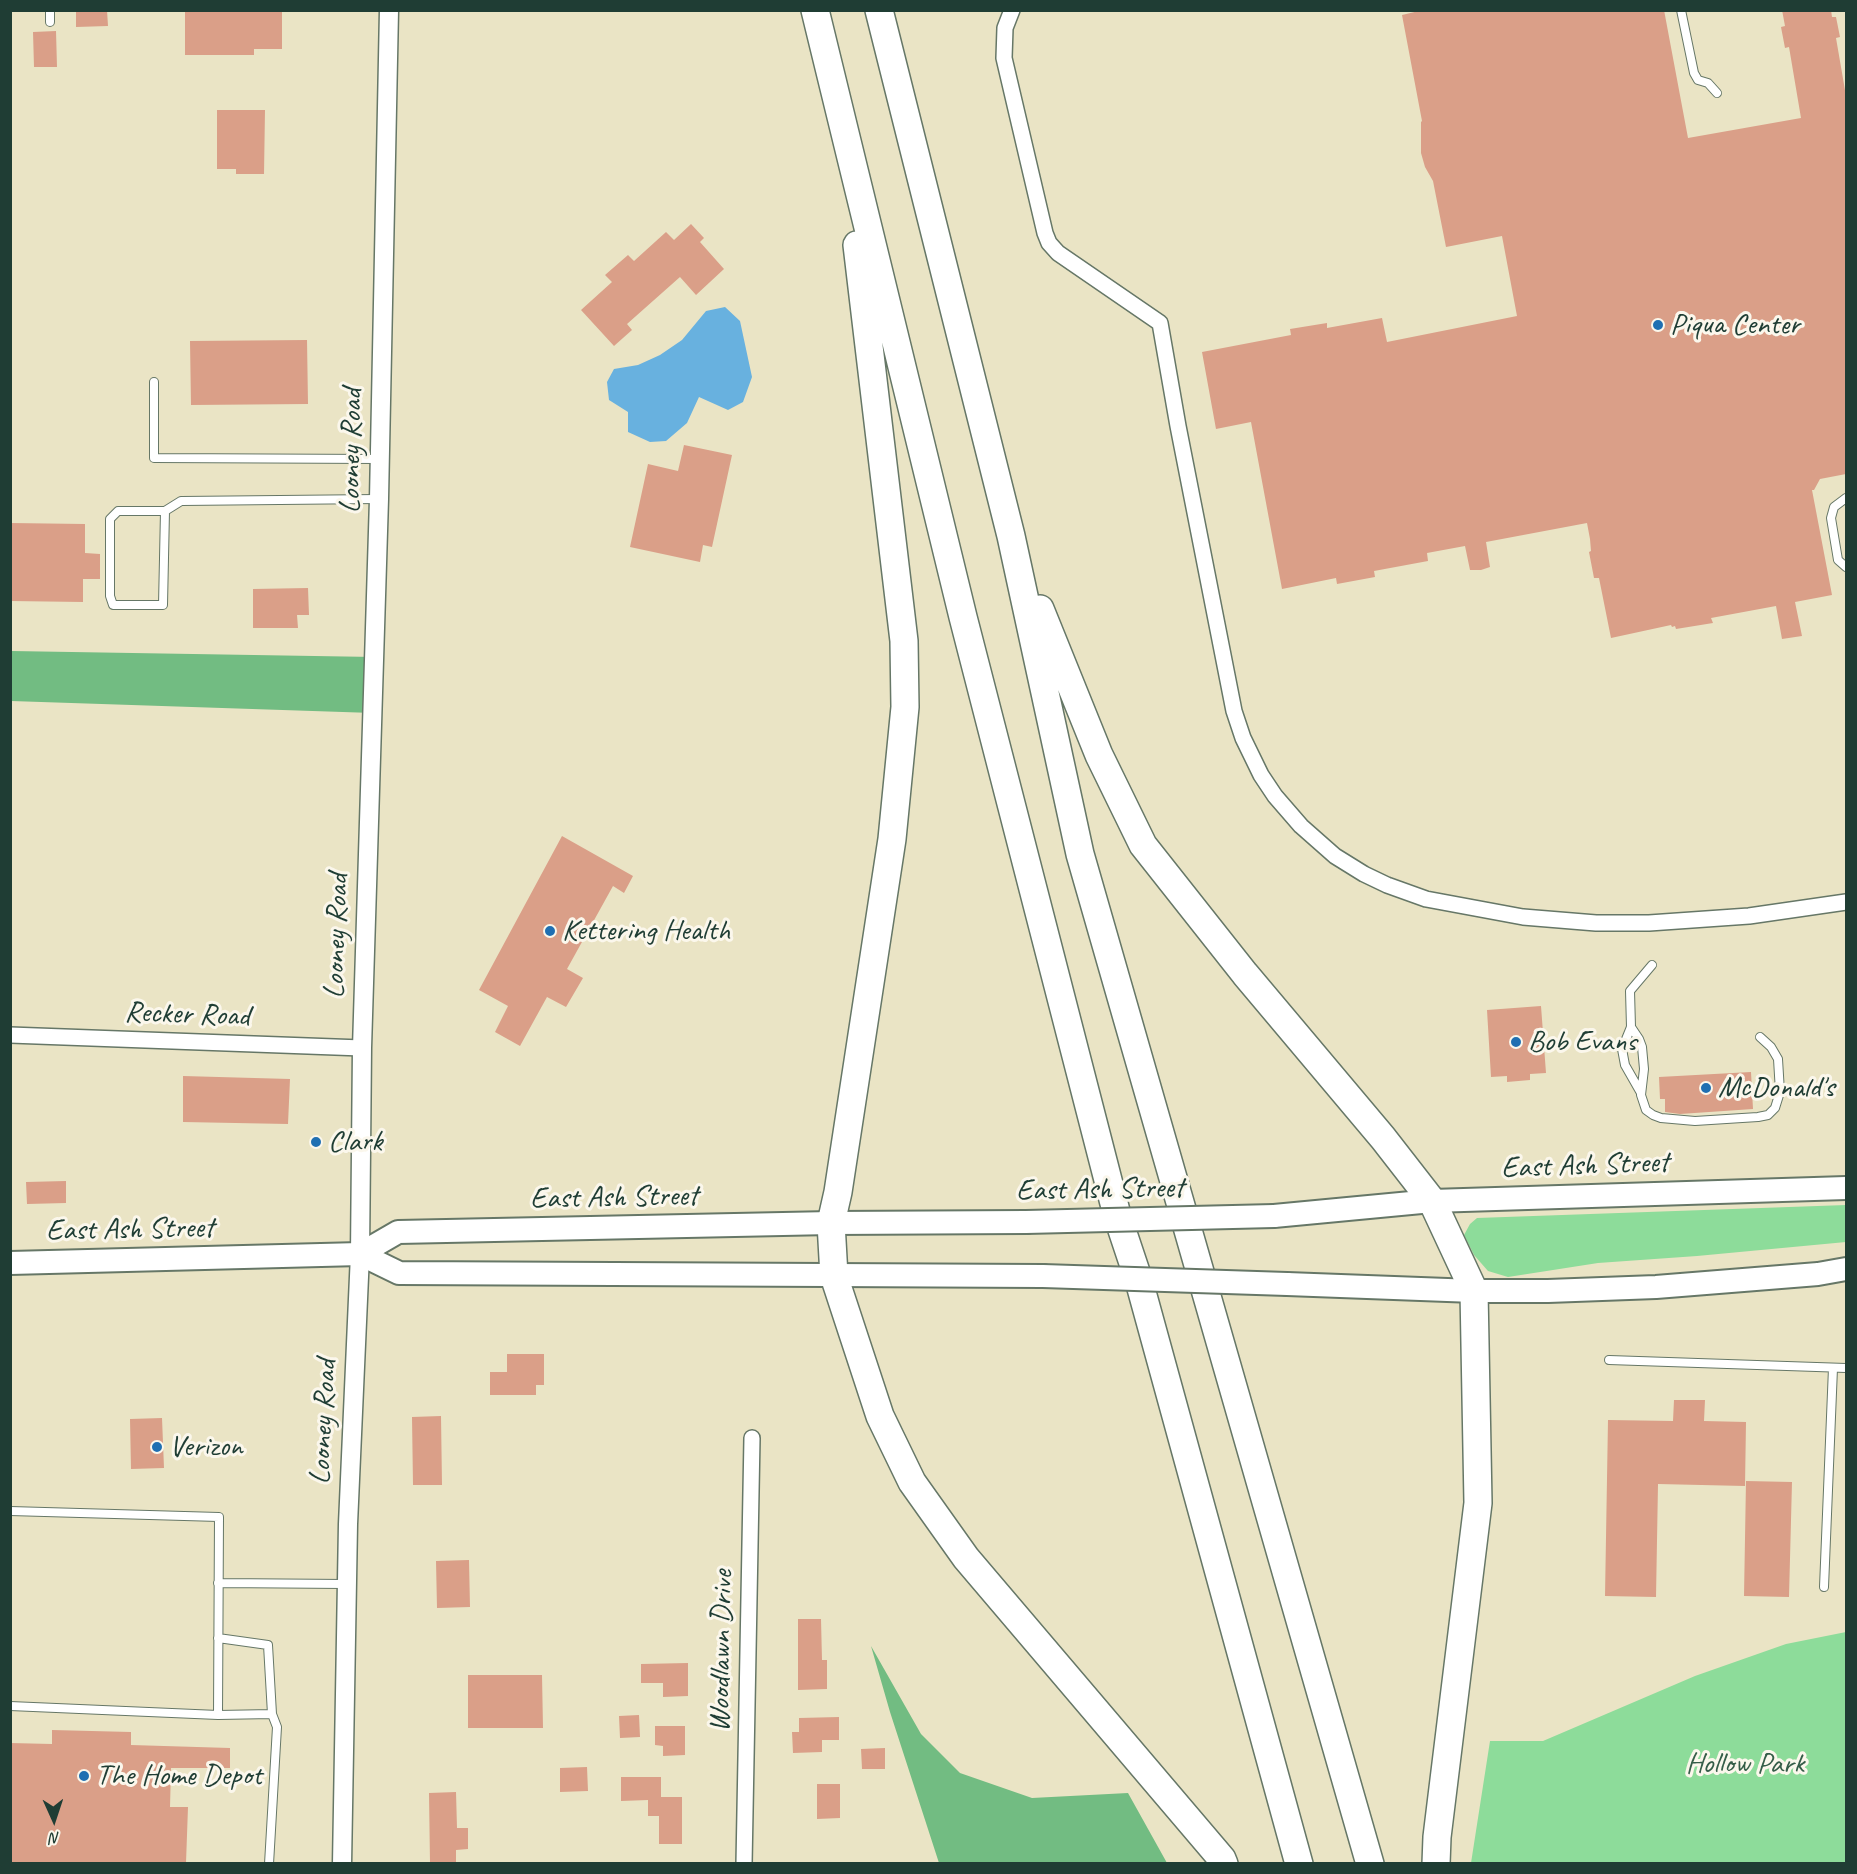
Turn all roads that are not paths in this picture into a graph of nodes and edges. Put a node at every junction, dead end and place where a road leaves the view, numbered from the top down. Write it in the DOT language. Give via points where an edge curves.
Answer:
graph roads {
  1 [pos="50,10"];
  2 [pos="389,10"];
  3 [pos="815,10"];
  4 [pos="879,10"];
  5 [pos="1012,10"];
  6 [pos="1681,10"];
  7 [pos="50,22"];
  8 [pos="1717,93"];
  9 [pos="843,126"];
  10 [pos="154,382"];
  11 [pos="380,459"];
  12 [pos="1846,498"];
  13 [pos="380,499"];
  14 [pos="165,511"];
  15 [pos="1011,536"];
  16 [pos="1846,567"];
  17 [pos="1845,903"];
  18 [pos="1652,965"];
  19 [pos="1631,1027"];
  20 [pos="10,1035"];
  21 [pos="1760,1037"];
  22 [pos="362,1048"];
  23 [pos="1641,1095"];
  24 [pos="1846,1188"];
  25 [pos="1432,1201"];
  26 [pos="831,1223"];
  27 [pos="360,1254"];
  28 [pos="10,1263"];
  29 [pos="1846,1269"];
  30 [pos="834,1276"];
  31 [pos="1474,1291"];
  32 [pos="1609,1360"];
  33 [pos="1833,1368"];
  34 [pos="1846,1368"];
  35 [pos="752,1438"];
  36 [pos="10,1512"];
  37 [pos="218,1583"];
  38 [pos="347,1584"];
  39 [pos="1824,1587"];
  40 [pos="218,1638"];
  41 [pos="10,1707"];
  42 [pos="272,1714"];
  43 [pos="218,1715"];
  44 [pos="269,1863"];
  45 [pos="342,1863"];
  46 [pos="744,1863"];
  47 [pos="1224,1863"];
  48 [pos="1299,1863"];
  49 [pos="1370,1863"];
  50 [pos="1436,1863"];
  1 -- 7 [label="lane"];
  2 -- 11 [label="street, Looney Road"];
  3 -- 9 [label="highway"];
  4 -- 15 [label="highway"];
  5 -- 17 [label="street" via="1005,28 1004,58 1045,233 1058,253 1160,323 1234,711 1261,775 1301,826 1335,856 1387,885 1441,902 1523,917 1649,923 1749,916"];
  6 -- 8 [label="lane" via="1694,73"];
  9 -- 26 [label="highway" via="904,641 905,707 892,839"];
  9 -- 48 [label="highway" via="963,617 1117,1215 1139,1281"];
  10 -- 11 [label="lane" via="154,458"];
  11 -- 13 [label="street, Looney Road"];
  12 -- 16 [label="lane" via="1834,507 1831,518 1838,560"];
  13 -- 14 [label="lane" via="181,501"];
  13 -- 22 [label="street, Looney Road"];
  14 -- 14 [label="lane" via="163,605 113,605 110,519 118,511"];
  15 -- 25 [label="highway" via="1099,755 1143,845"];
  15 -- 49 [label="highway" via="1080,854"];
  18 -- 19 [label="lane" via="1630,991"];
  19 -- 23 [label="lane" via="1642,1047"];
  19 -- 23 [label="lane" via="1623,1044 1623,1060"];
  20 -- 22 [label="street, Recker Road"];
  21 -- 23 [label="lane" via="1774,1051 1778,1063 1779,1098 1768,1114 1695,1121 1661,1118 1646,1110"];
  22 -- 27 [label="street, Looney Road"];
  24 -- 25 [label="main road, East Ash Street"];
  25 -- 26 [label="main road, East Ash Street, bridge" via="1274,1216"];
  25 -- 31 [label="highway"];
  26 -- 27 [label="main road, East Ash Street" via="398,1232"];
  26 -- 30 [label="highway"];
  27 -- 28 [label="main road, East Ash Street"];
  27 -- 30 [label="main road, East Ash Street" via="399,1273"];
  27 -- 38 [label="street, Looney Road"];
  29 -- 31 [label="main road, East Ash Street" via="1656,1287"];
  30 -- 31 [label="main road, East Ash Street, bridge" via="1043,1276"];
  30 -- 47 [label="highway" via="880,1416 912,1482 966,1558"];
  31 -- 50 [label="highway" via="1478,1503"];
  32 -- 33 [label="lane"];
  33 -- 34 [label="lane"];
  33 -- 39 [label="lane"];
  35 -- 46 [label="street, Woodlawn Drive"];
  36 -- 37 [label="lane" via="219,1517"];
  37 -- 38 [label="lane"];
  37 -- 40 [label="lane"];
  38 -- 45 [label="street, Looney Road"];
  40 -- 42 [label="lane" via="268,1645"];
  40 -- 43 [label="lane"];
  41 -- 43 [label="lane"];
  42 -- 43 [label="lane"];
  42 -- 44 [label="lane" via="277,1727"];
}
